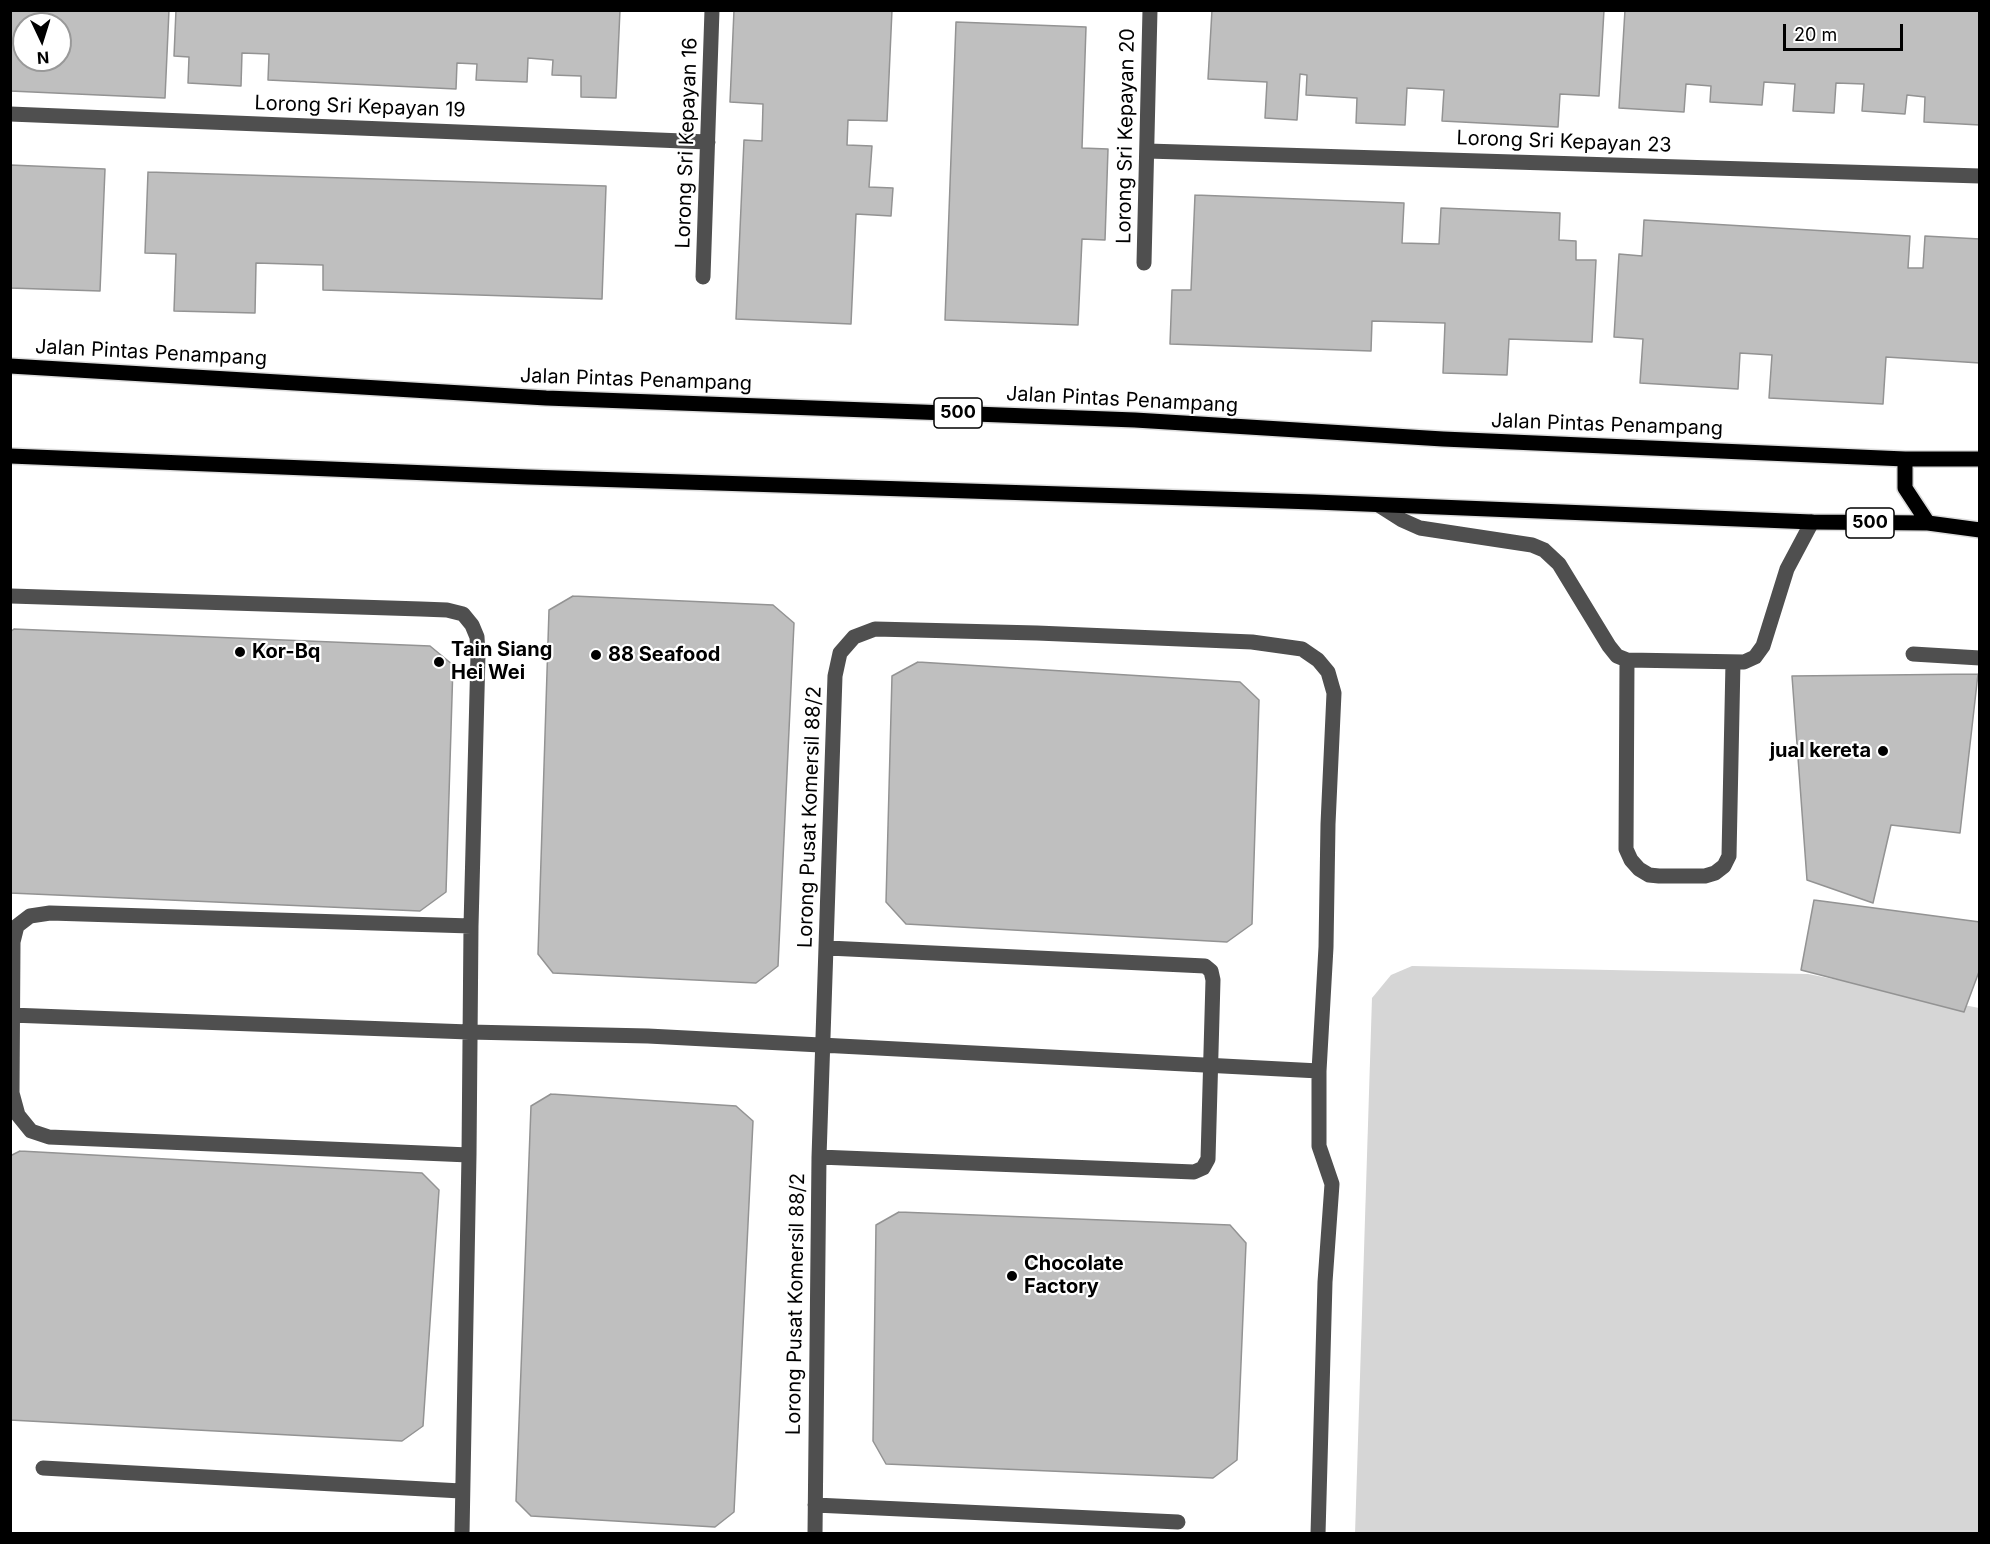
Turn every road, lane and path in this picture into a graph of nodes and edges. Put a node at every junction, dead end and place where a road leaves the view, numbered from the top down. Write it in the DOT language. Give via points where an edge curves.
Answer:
graph roads {
  1 [pos="712,10"];
  2 [pos="1150,10"];
  3 [pos="10,114"];
  4 [pos="708,142"];
  5 [pos="1147,150"];
  6 [pos="1980,176"];
  7 [pos="1144,263"];
  8 [pos="703,277"];
  9 [pos="10,366"];
  10 [pos="10,456"];
  11 [pos="1905,459"];
  12 [pos="1980,459"];
  13 [pos="1380,506"];
  14 [pos="1812,522"];
  15 [pos="1928,523"];
  16 [pos="1980,530"];
  17 [pos="11,596"];
  18 [pos="1913,654"];
  19 [pos="1980,658"];
  20 [pos="1627,660"];
  21 [pos="1733,662"];
  22 [pos="471,926"];
  23 [pos="828,948"];
  24 [pos="11,1015"];
  25 [pos="470,1032"];
  26 [pos="824,1044"];
  27 [pos="1211,1064"];
  28 [pos="1319,1071"];
  29 [pos="469,1155"];
  30 [pos="819,1157"];
  31 [pos="43,1468"];
  32 [pos="461,1491"];
  33 [pos="815,1505"];
  34 [pos="1178,1522"];
  35 [pos="462,1533"];
  36 [pos="815,1533"];
  37 [pos="1318,1533"];
  1 -- 4 [label="street, Lorong Sri Kepayan 16"];
  2 -- 5 [label="street, Lorong Sri Kepayan 20"];
  3 -- 4 [label="street, Lorong Sri Kepayan 19"];
  4 -- 8 [label="street, Lorong Sri Kepayan 16"];
  5 -- 6 [label="street, Lorong Sri Kepayan 23"];
  5 -- 7 [label="street, Lorong Sri Kepayan 20"];
  9 -- 11 [label="main road, Jalan Pintas Penampang / 500" via="546,398 1135,420 1443,439"];
  10 -- 13 [label="main road, 500"];
  11 -- 12 [label="main road, Jalan Pintas Penampang / 500"];
  11 -- 15 [label="main road" via="1905,488"];
  13 -- 14 [label="main road, 500"];
  13 -- 20 [label="street" via="1420,528 1544,550 1559,564 1609,646"];
  14 -- 15 [label="main road, 500"];
  14 -- 21 [label="street" via="1787,569 1763,646 1755,657"];
  15 -- 16 [label="main road, 500"];
  17 -- 22 [label="street" via="447,610 463,614 477,637 478,654"];
  18 -- 19 [label="street"];
  20 -- 21 [label="street"];
  20 -- 21 [label="street" via="1626,849 1639,868 1659,876 1705,876 1724,866 1729,856"];
  22 -- 24 [label="street" via="30,915 17,926 13,942"];
  22 -- 25 [label="street"];
  23 -- 26 [label="street, Lorong Pusat Komersil 88/2"];
  23 -- 27 [label="street" via="1205,966 1213,980"];
  23 -- 28 [label="street, Lorong Pusat Komersil 88/2" via="835,676 840,653 854,637 875,629 1252,642 1302,649 1328,672 1334,693"];
  24 -- 25 [label="street"];
  24 -- 29 [label="street" via="12,1093 18,1116 31,1131 49,1137"];
  25 -- 26 [label="street"];
  25 -- 29 [label="street"];
  26 -- 27 [label="street"];
  26 -- 30 [label="street, Lorong Pusat Komersil 88/2"];
  27 -- 28 [label="street"];
  27 -- 30 [label="street" via="1208,1159 1203,1168 1194,1172"];
  28 -- 37 [label="street, Lorong Pusat Komersil 88/2" via="1319,1146 1332,1184 1325,1282"];
  29 -- 32 [label="street"];
  30 -- 33 [label="street, Lorong Pusat Komersil 88/2"];
  31 -- 32 [label="street"];
  32 -- 35 [label="street"];
  33 -- 34 [label="street"];
  33 -- 36 [label="street, Lorong Pusat Komersil 88/2"];
}
